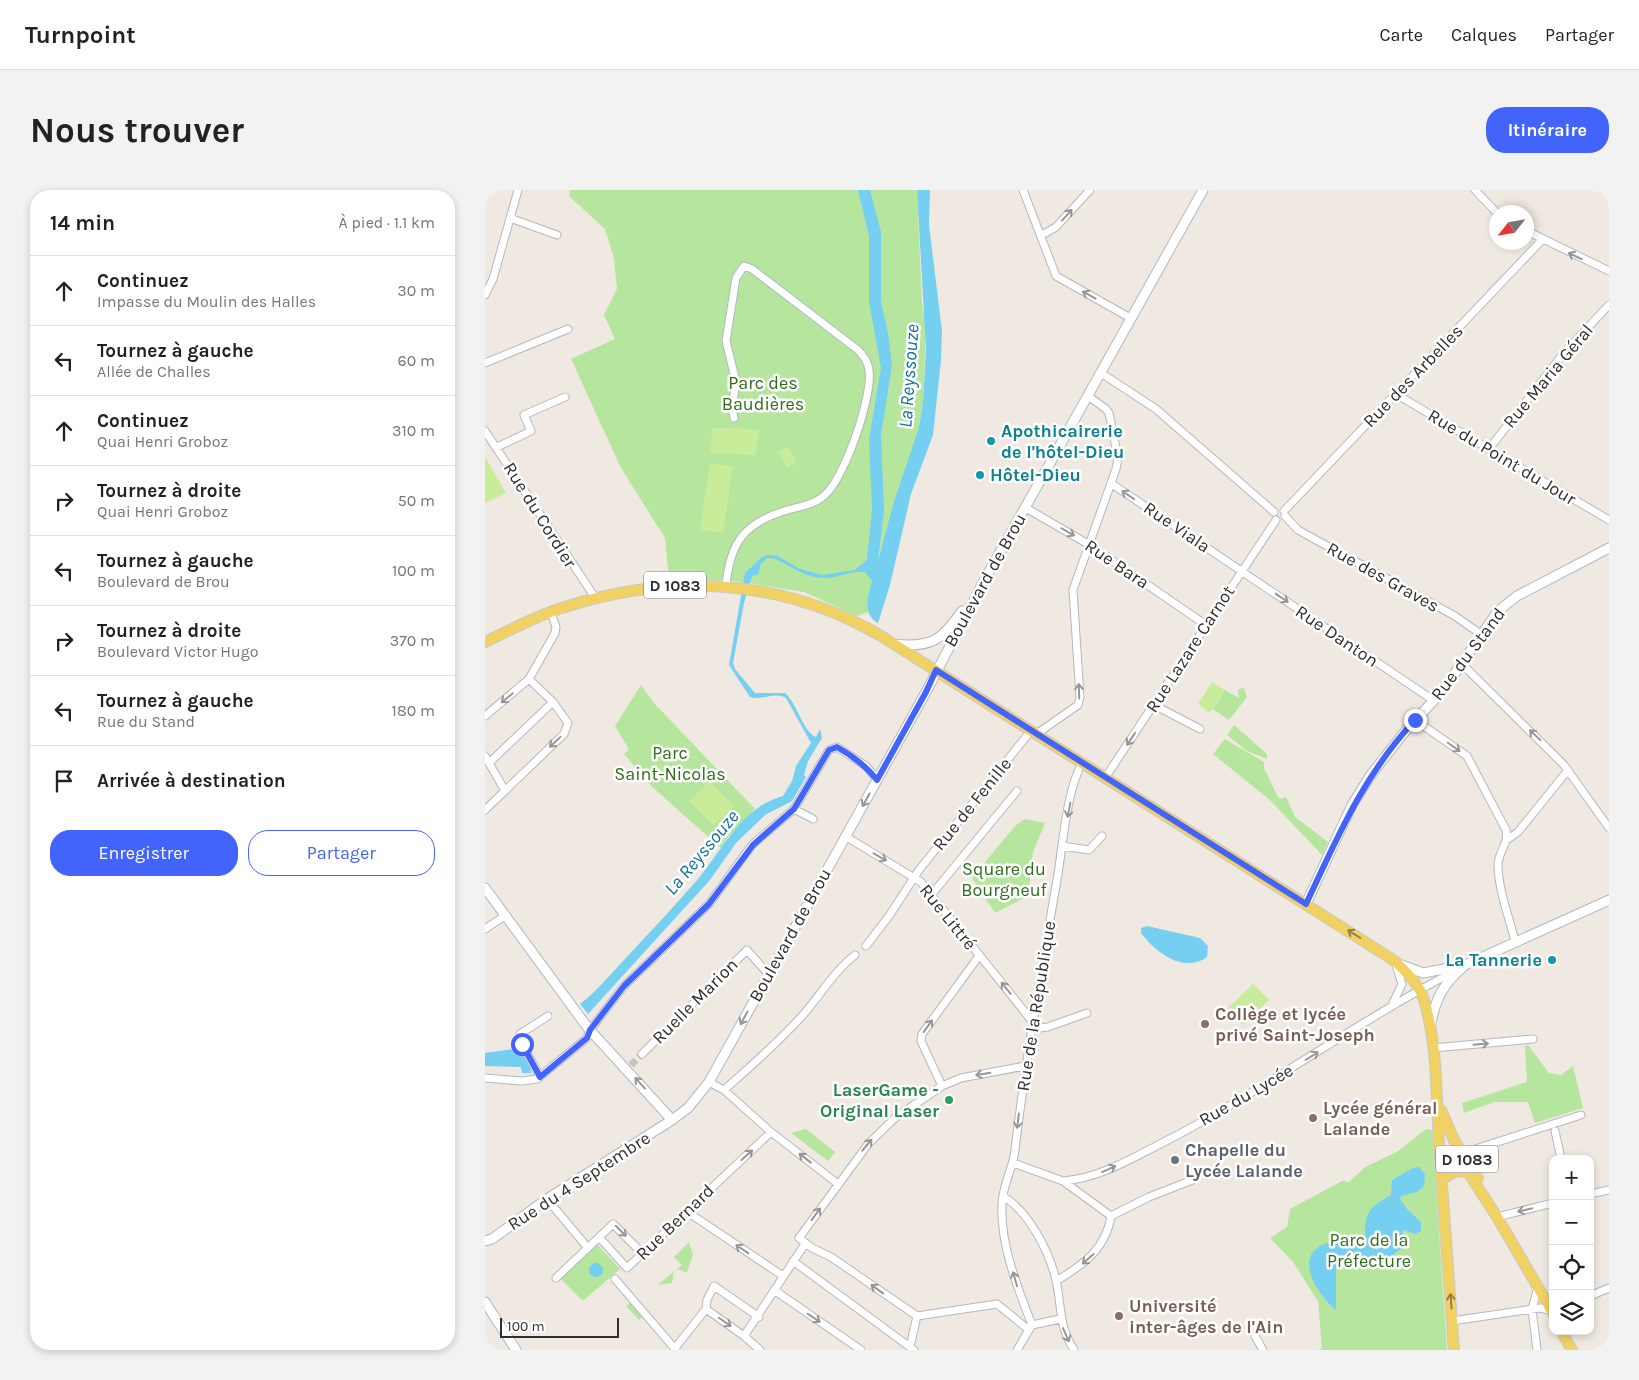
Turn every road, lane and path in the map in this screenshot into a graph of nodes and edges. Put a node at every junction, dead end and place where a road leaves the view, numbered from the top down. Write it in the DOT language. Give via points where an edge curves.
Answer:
graph roads {
  1 [pos="518,190"];
  2 [pos="1023,190"];
  3 [pos="1090,190"];
  4 [pos="1203,190"];
  5 [pos="1475,190"];
  6 [pos="1489,205"];
  7 [pos="510,218"];
  8 [pos="557,235"];
  9 [pos="1042,235"];
  10 [pos="1534,236"];
  11 [pos="1542,240"];
  12 [pos="1609,271"];
  13 [pos="485,295"];
  14 [pos="1609,304"];
  15 [pos="1132,319"];
  16 [pos="568,329"];
  17 [pos="485,363"];
  18 [pos="1101,373"];
  19 [pos="1395,394"];
  20 [pos="1089,396"];
  21 [pos="565,397"];
  22 [pos="734,418"];
  23 [pos="485,431"];
  24 [pos="497,447"];
  25 [pos="1489,449"];
  26 [pos="1112,484"];
  27 [pos="1026,508"];
  28 [pos="1274,512"];
  29 [pos="1285,514"];
  30 [pos="1276,520"];
  31 [pos="1609,520"];
  32 [pos="1088,544"];
  33 [pos="1609,548"];
  34 [pos="1242,571"];
  35 [pos="984,581"];
  36 [pos="726,586"];
  37 [pos="596,599"];
  38 [pos="553,618"];
  39 [pos="1206,626"];
  40 [pos="1482,634"];
  41 [pos="485,642"];
  42 [pos="893,644"];
  43 [pos="485,649"];
  44 [pos="1462,664"];
  45 [pos="936,670"];
  46 [pos="529,679"];
  47 [pos="1433,700"];
  48 [pos="553,702"];
  49 [pos="1154,705"];
  50 [pos="485,716"];
  51 [pos="1415,720"];
  52 [pos="1200,729"];
  53 [pos="1033,733"];
  54 [pos="485,756"];
  55 [pos="489,763"];
  56 [pos="1082,763"];
  57 [pos="1568,770"];
  58 [pos="1105,778"];
  59 [pos="877,780"];
  60 [pos="504,789"];
  61 [pos="1017,791"];
  62 [pos="794,809"];
  63 [pos="485,810"];
  64 [pos="813,820"];
  65 [pos="1609,828"];
  66 [pos="845,836"];
  67 [pos="1103,836"];
  68 [pos="1508,839"];
  69 [pos="1063,846"];
  70 [pos="915,877"];
  71 [pos="485,888"];
  72 [pos="932,894"];
  73 [pos="1609,900"];
  74 [pos="1306,904"];
  75 [pos="505,915"];
  76 [pos="485,929"];
  77 [pos="1515,941"];
  78 [pos="866,946"];
  79 [pos="855,955"];
  80 [pos="979,956"];
  81 [pos="1395,961"];
  82 [pos="1465,965"];
  83 [pos="769,975"];
  84 [pos="1420,989"];
  85 [pos="1389,1007"];
  86 [pos="1087,1014"];
  87 [pos="549,1016"];
  88 [pos="1032,1021"];
  89 [pos="1430,1026"];
  90 [pos="1031,1029"];
  91 [pos="590,1030"];
  92 [pos="1533,1039"];
  93 [pos="1433,1048"];
  94 [pos="642,1054"];
  95 [pos="1025,1066"];
  96 [pos="540,1077"];
  97 [pos="485,1078"];
  98 [pos="709,1082"];
  99 [pos="942,1086"];
  100 [pos="724,1090"];
  101 [pos="1439,1100"];
  102 [pos="1581,1116"];
  103 [pos="672,1120"];
  104 [pos="1555,1131"];
  105 [pos="771,1132"];
  106 [pos="1463,1153"];
  107 [pos="1560,1155"];
  108 [pos="1013,1163"];
  109 [pos="1195,1179"];
  110 [pos="1442,1179"];
  111 [pos="1063,1181"];
  112 [pos="838,1184"];
  113 [pos="1609,1190"];
  114 [pos="1594,1193"];
  115 [pos="1003,1196"];
  116 [pos="547,1199"];
  117 [pos="1549,1204"];
  118 [pos="686,1212"];
  119 [pos="1111,1216"];
  120 [pos="1497,1217"];
  121 [pos="599,1237"];
  122 [pos="485,1241"];
  123 [pos="805,1244"];
  124 [pos="588,1248"];
  125 [pos="642,1253"];
  126 [pos="793,1260"];
  127 [pos="783,1276"];
  128 [pos="556,1278"];
  129 [pos="615,1279"];
  130 [pos="1056,1281"];
  131 [pos="1537,1287"];
  132 [pos="1609,1288"];
  133 [pos="774,1290"];
  134 [pos="1594,1294"];
  135 [pos="485,1302"];
  136 [pos="1549,1307"];
  137 [pos="706,1309"];
  138 [pos="1532,1309"];
  139 [pos="1549,1312"];
  140 [pos="917,1316"];
  141 [pos="759,1317"];
  142 [pos="1060,1319"];
  143 [pos="1452,1320"];
  144 [pos="1031,1328"];
  145 [pos="1563,1335"];
  146 [pos="744,1336"];
  147 [pos="1255,1336"];
  148 [pos="675,1349"];
  149 [pos="912,1349"];
  150 [pos="516,1350"];
  151 [pos="760,1350"];
  152 [pos="861,1350"];
  153 [pos="1017,1350"];
  154 [pos="1074,1350"];
  155 [pos="1263,1350"];
  156 [pos="1454,1350"];
  157 [pos="1537,1350"];
  158 [pos="1572,1350"];
  1 -- 7 [label="street"];
  2 -- 9 [label="street"];
  9 -- 3 [label="street, one-way" via="1056,227"];
  4 -- 15 [label="main road, Boulevard de Brou"];
  5 -- 6 [label="street"];
  7 -- 8 [label="street"];
  7 -- 13 [label="street" via="493,279"];
  15 -- 9 [label="street, one-way" via="1055,276"];
  10 -- 11 [label="street"];
  12 -- 11 [label="street, one-way"];
  11 -- 19 [label="street, Rue des Arbelles"];
  14 -- 25 [label="street, Rue Maria Géral" via="1563,354"];
  15 -- 18 [label="main road, Boulevard de Brou"];
  16 -- 17 [label="street"];
  18 -- 20 [label="main road, Boulevard de Brou"];
  18 -- 28 [label="street" via="1157,409"];
  19 -- 25 [label="street, Rue du Point du Jour"];
  19 -- 29 [label="street, Rue des Arbelles"];
  20 -- 26 [label="street" via="1106,409 1113,426 1117,458"];
  20 -- 27 [label="main road, Boulevard de Brou"];
  21 -- 24 [label="street" via="524,416 531,431"];
  22 -- 36 [label="street" via="731,407 736,382 725,341 735,278 744,266 858,350 867,363 869,382 851,451 836,482 815,502 784,511 743,532 728,563"];
  23 -- 24 [label="street, Rue du Cordier"];
  24 -- 37 [label="street, Rue du Cordier"];
  25 -- 31 [label="street, Rue du Point du Jour"];
  26 -- 32 [label="street"];
  34 -- 26 [label="street, Rue Viala, one-way"];
  27 -- 32 [label="street, Rue Bara, one-way"];
  27 -- 35 [label="main road, Boulevard de Brou"];
  28 -- 29 [label="street" via="1279,509"];
  28 -- 30 [label="street"];
  29 -- 30 [label="street" via="1282,521"];
  29 -- 40 [label="street, Rue des Graves" via="1298,530"];
  30 -- 34 [label="street, Rue Lazare Carnot"];
  32 -- 39 [label="street, Rue Bara"];
  53 -- 32 [label="street, Rue de Fenille, one-way" via="1078,705 1072,600 1075,580"];
  33 -- 40 [label="main road, Rue du Stand" via="1509,600"];
  34 -- 39 [label="street, Rue Lazare Carnot"];
  34 -- 47 [label="street, Rue Danton, one-way"];
  35 -- 42 [label="main road" via="941,637 912,646"];
  35 -- 45 [label="main road, Boulevard de Brou"];
  36 -- 37 [label="main road, D 1083" via="663,586"];
  36 -- 42 [label="main road, D 1083" via="815,605 852,620"];
  37 -- 38 [label="main road, D 1083"];
  37 -- 41 [label="main road, D 1083" via="552,611"];
  38 -- 43 [label="main road, D 1083"];
  38 -- 46 [label="street" via="555,633"];
  39 -- 49 [label="street, Rue Lazare Carnot"];
  40 -- 44 [label="main road, Rue du Stand"];
  42 -- 45 [label="main road, D 1083"];
  44 -- 47 [label="main road, Rue du Stand"];
  57 -- 44 [label="street, one-way"];
  45 -- 53 [label="main road, D 1083"];
  45 -- 59 [label="main road, Boulevard de Brou"];
  46 -- 48 [label="street"];
  46 -- 50 [label="street, one-way"];
  47 -- 51 [label="main road, Rue du Stand"];
  48 -- 55 [label="street"];
  48 -- 60 [label="street, one-way" via="567,719 564,734"];
  49 -- 52 [label="street"];
  49 -- 58 [label="street, Rue Lazare Carnot, one-way"];
  51 -- 68 [label="street, one-way" via="1467,756"];
  51 -- 74 [label="main road, Rue du Stand" via="1370,776 1352,805"];
  53 -- 56 [label="main road, D 1083"];
  53 -- 70 [label="street, Rue de Fenille"];
  54 -- 55 [label="street"];
  55 -- 60 [label="street"];
  56 -- 58 [label="main road, D 1083"];
  56 -- 69 [label="street, Rue de la République, one-way" via="1076,777"];
  57 -- 65 [label="street"];
  57 -- 68 [label="street" via="1518,832"];
  58 -- 74 [label="main road, D 1083"];
  59 -- 62 [label="street" via="853,756 834,747 829,750"];
  59 -- 66 [label="main road, Boulevard de Brou, one-way"];
  60 -- 63 [label="street"];
  61 -- 72 [label="street"];
  62 -- 64 [label="street"];
  62 -- 91 [label="street" via="753,845 709,904 624,986"];
  66 -- 70 [label="street, Rue Littré, one-way"];
  66 -- 83 [label="main road, Boulevard de Brou"];
  67 -- 69 [label="street" via="1089,850"];
  68 -- 77 [label="street" via="1499,857 1499,871"];
  69 -- 88 [label="street, Rue de la République"];
  70 -- 72 [label="street, Rue Littré"];
  70 -- 78 [label="street, Rue de Fenille"];
  71 -- 75 [label="main road"];
  72 -- 80 [label="street, Rue Littré"];
  73 -- 77 [label="main road"];
  81 -- 74 [label="main road, D 1083, one-way"];
  75 -- 76 [label="street"];
  75 -- 91 [label="main road"];
  77 -- 82 [label="main road"];
  79 -- 100 [label="street" via="844,963 782,1038"];
  88 -- 80 [label="street, Rue Littré, one-way"];
  99 -- 80 [label="street, one-way" via="921,1041 922,1034"];
  81 -- 82 [label="main road" via="1423,974"];
  81 -- 84 [label="main road, D 1083"];
  81 -- 85 [label="street" via="1402,984"];
  82 -- 84 [label="street, Rue du Lycée"];
  82 -- 89 [label="main road" via="1440,992"];
  83 -- 94 [label="street, Ruelle Marion" via="747,950"];
  83 -- 98 [label="main road, Boulevard de Brou, one-way"];
  84 -- 85 [label="street, Rue du Lycée"];
  84 -- 89 [label="main road, D 1083"];
  111 -- 85 [label="street, Rue du Lycée, one-way" via="1105,1172 1184,1132 1248,1096"];
  86 -- 90 [label="street"];
  87 -- 96 [label="street" via="520,1034"];
  88 -- 90 [label="street, Rue de la République"];
  89 -- 93 [label="main road, D 1083"];
  90 -- 95 [label="street, Rue de la République"];
  91 -- 96 [label="street" via="587,1038"];
  103 -- 91 [label="main road, one-way" via="629,1067"];
  93 -- 92 [label="street, one-way"];
  93 -- 101 [label="main road, D 1083"];
  95 -- 99 [label="street, one-way" via="961,1078"];
  95 -- 108 [label="street, Rue de la République, one-way"];
  96 -- 97 [label="street" via="522,1081"];
  98 -- 100 [label="street"];
  98 -- 103 [label="main road, Boulevard de Brou" via="688,1108"];
  112 -- 99 [label="street, one-way" via="888,1124"];
  100 -- 105 [label="street"];
  101 -- 106 [label="main road, D 1083" via="1443,1118"];
  101 -- 110 [label="main road, D 1083"];
  102 -- 106 [label="street"];
  103 -- 116 [label="main road, Rue du 4 Septembre"];
  104 -- 107 [label="street"];
  112 -- 105 [label="street, one-way"];
  118 -- 105 [label="street, Rue Bernard, one-way"];
  106 -- 120 [label="main road, D 1083"];
  108 -- 111 [label="street"];
  108 -- 115 [label="street, Rue de la République"];
  109 -- 119 [label="street"];
  110 -- 120 [label="main road, D 1083" via="1456,1171 1468,1172"];
  143 -- 110 [label="main road, one-way"];
  111 -- 119 [label="street"];
  123 -- 112 [label="street, one-way" via="799,1238"];
  113 -- 114 [label="street"];
  115 -- 130 [label="street" via="1029,1224 1050,1261"];
  144 -- 115 [label="street, Rue de la République, one-way" via="1008,1249 1002,1213"];
  116 -- 122 [label="main road, Rue du 4 Septembre"];
  116 -- 124 [label="street"];
  117 -- 120 [label="street, one-way"];
  118 -- 125 [label="street, Rue Bernard"];
  127 -- 118 [label="street, one-way"];
  119 -- 130 [label="street, one-way" via="1096,1253"];
  120 -- 131 [label="main road, D 1083"];
  121 -- 124 [label="street"];
  121 -- 125 [label="street, one-way" via="613,1224"];
  121 -- 125 [label="street, Rue Bernard" via="627,1268"];
  123 -- 126 [label="street"];
  140 -- 123 [label="street, one-way" via="831,1257"];
  124 -- 128 [label="street"];
  126 -- 127 [label="street"];
  126 -- 149 [label="street"];
  127 -- 133 [label="street"];
  129 -- 148 [label="street"];
  130 -- 142 [label="street"];
  131 -- 136 [label="main road, D 1083"];
  131 -- 138 [label="street"];
  132 -- 134 [label="street"];
  133 -- 141 [label="street"];
  133 -- 152 [label="street, one-way"];
  135 -- 150 [label="main road"];
  137 -- 141 [label="street" via="714,1286"];
  137 -- 146 [label="street, one-way"];
  137 -- 148 [label="street"];
  138 -- 139 [label="street"];
  138 -- 143 [label="street"];
  138 -- 157 [label="street"];
  140 -- 144 [label="street" via="997,1304"];
  140 -- 149 [label="street"];
  141 -- 146 [label="street"];
  142 -- 144 [label="street"];
  142 -- 154 [label="street, one-way"];
  143 -- 156 [label="main road"];
  144 -- 153 [label="street"];
  145 -- 158 [label="main road"];
  146 -- 151 [label="street"];
  147 -- 155 [label="street"];
}
